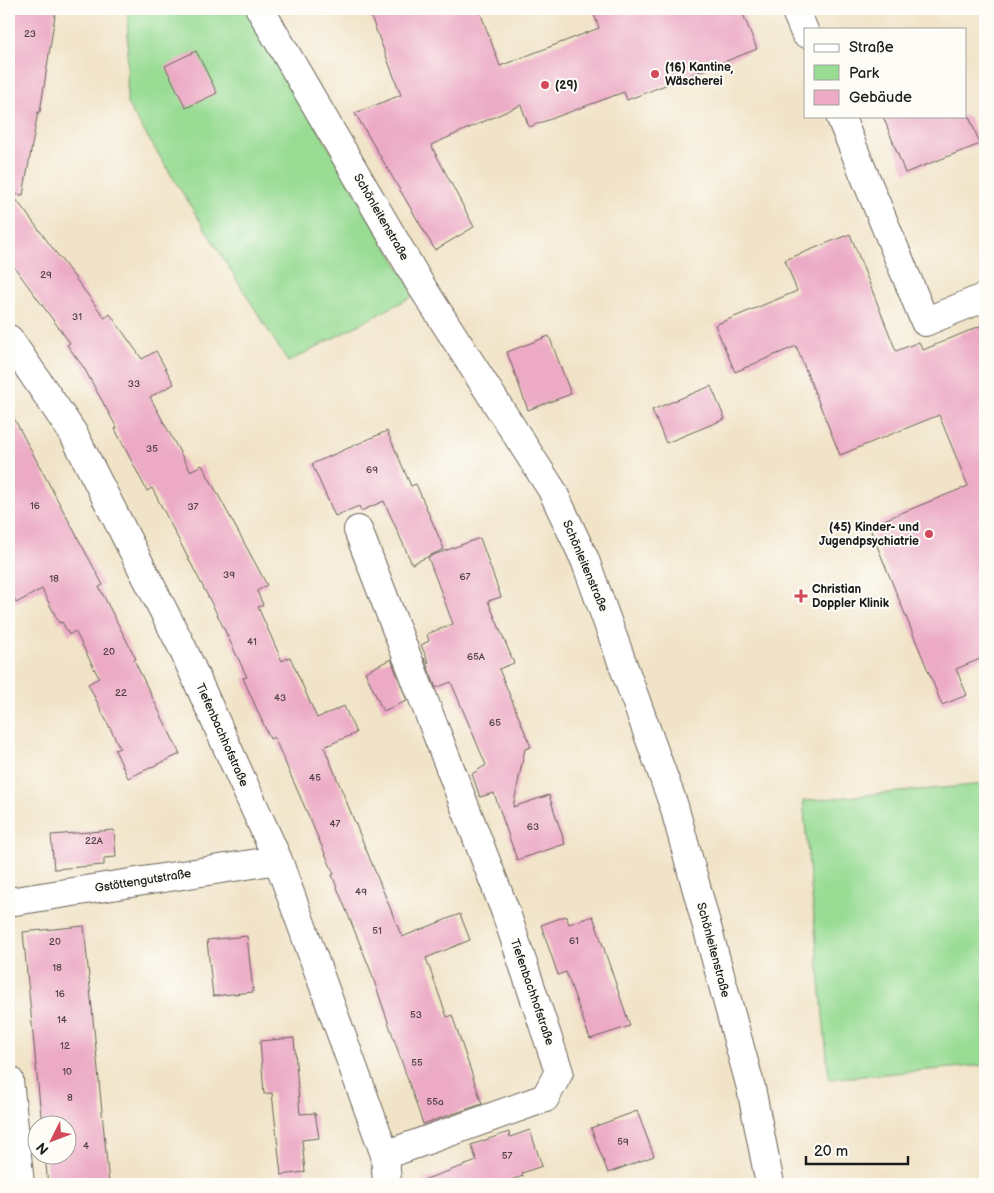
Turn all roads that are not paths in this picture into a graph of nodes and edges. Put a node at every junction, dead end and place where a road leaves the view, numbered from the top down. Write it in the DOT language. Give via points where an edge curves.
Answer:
graph roads {
  1 [pos="260,9"];
  2 [pos="795,9"];
  3 [pos="804,31"];
  4 [pos="841,118"];
  5 [pos="985,297"];
  6 [pos="9,339"];
  7 [pos="358,530"];
  8 [pos="278,860"];
  9 [pos="9,902"];
  10 [pos="9,1080"];
  11 [pos="385,1154"];
  12 [pos="20,1184"];
  13 [pos="387,1184"];
  14 [pos="770,1184"];
  1 -- 14 [label="street, Schönleitenstraße" via="420,284 552,490 585,560 674,806 751,1088"];
  2 -- 3 [label="street"];
  4 -- 5 [label="street" via="925,322"];
  6 -- 8 [label="street, Tiefenbachhofstraße" via="73,433 182,647"];
  7 -- 11 [label="street, Tiefenbachhofstraße" via="506,912 559,1072 546,1098"];
  8 -- 9 [label="street, Gstöttengutstraße"];
  8 -- 11 [label="street, Tiefenbachhofstraße"];
  10 -- 12 [label="street"];
  11 -- 13 [label="street, Tiefenbachhofstraße"];
}
